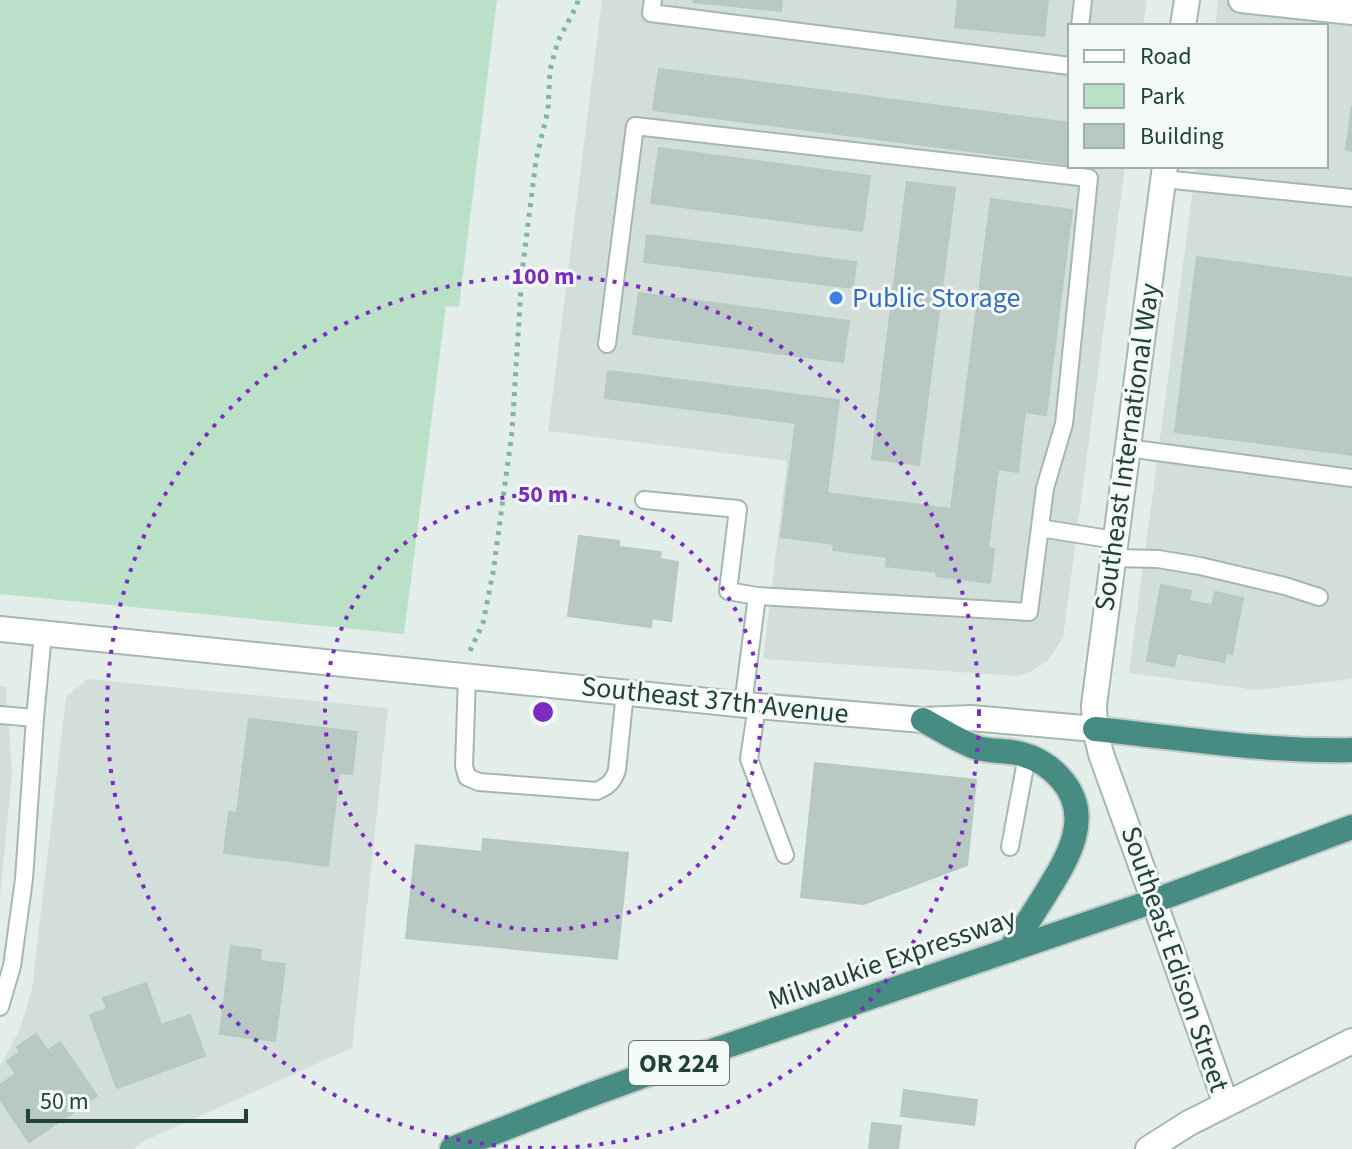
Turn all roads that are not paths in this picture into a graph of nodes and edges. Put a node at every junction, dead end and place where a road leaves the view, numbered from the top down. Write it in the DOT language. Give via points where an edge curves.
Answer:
graph roads {
  1 [pos="653,0"];
  2 [pos="1083,0"];
  3 [pos="1187,0"];
  4 [pos="1241,0"];
  5 [pos="1352,12"];
  6 [pos="1315,17"];
  7 [pos="1080,24"];
  8 [pos="1183,24"];
  9 [pos="1068,66"];
  10 [pos="1164,172"];
  11 [pos="1352,198"];
  12 [pos="607,344"];
  13 [pos="1127,448"];
  14 [pos="1352,478"];
  15 [pos="644,500"];
  16 [pos="1040,528"];
  17 [pos="1114,549"];
  18 [pos="757,596"];
  19 [pos="1319,597"];
  20 [pos="0,629"];
  21 [pos="43,633"];
  22 [pos="467,676"];
  23 [pos="625,692"];
  24 [pos="750,705"];
  25 [pos="0,715"];
  26 [pos="35,718"];
  27 [pos="923,720"];
  28 [pos="1095,729"];
  29 [pos="1352,750"];
  30 [pos="1027,756"];
  31 [pos="1352,827"];
  32 [pos="1010,847"];
  33 [pos="785,855"];
  34 [pos="1154,901"];
  35 [pos="1010,950"];
  36 [pos="0,1007"];
  37 [pos="1352,1041"];
  38 [pos="1226,1104"];
  39 [pos="452,1149"];
  40 [pos="1148,1149"];
  1 -- 9 [label="lane" via="651,13"];
  2 -- 7 [label="lane"];
  3 -- 8 [label="street"];
  4 -- 6 [label="street"];
  5 -- 6 [label="street"];
  10 -- 11 [label="lane"];
  10 -- 13 [label="street, Southeast International Way"];
  12 -- 16 [label="lane" via="635,126 1089,178 1064,424 1045,488"];
  13 -- 14 [label="lane"];
  13 -- 17 [label="street, Southeast International Way"];
  15 -- 18 [label="lane" via="738,509 728,591"];
  16 -- 17 [label="lane"];
  16 -- 18 [label="lane" via="1029,612"];
  17 -- 19 [label="lane"];
  17 -- 28 [label="street, Southeast International Way"];
  18 -- 24 [label="lane"];
  20 -- 21 [label="street, Southeast 37th Avenue"];
  21 -- 22 [label="street, Southeast 37th Avenue"];
  21 -- 26 [label="lane"];
  22 -- 23 [label="street, Southeast 37th Avenue"];
  22 -- 23 [label="lane" via="464,766 467,777 479,782 597,791 607,786 617,770"];
  23 -- 24 [label="street, Southeast 37th Avenue"];
  24 -- 27 [label="street, Southeast 37th Avenue"];
  24 -- 33 [label="lane" via="749,759"];
  25 -- 26 [label="lane"];
  26 -- 36 [label="lane" via="24,879 12,966"];
  27 -- 28 [label="street, Southeast 37th Avenue" via="971,718"];
  27 -- 30 [label="highway" via="977,748"];
  28 -- 29 [label="highway" via="1308,751"];
  28 -- 34 [label="street, Southeast Edison Street"];
  30 -- 32 [label="lane"];
  30 -- 35 [label="highway" via="1044,763 1068,787 1076,826 1064,864"];
  31 -- 34 [label="highway, Milwaukie Expressway / OR 224"];
  34 -- 35 [label="highway, Milwaukie Expressway / OR 224"];
  34 -- 38 [label="street, Southeast Edison Street"];
  35 -- 39 [label="highway, Milwaukie Expressway / OR 224" via="703,1054"];
  37 -- 38 [label="street"];
  38 -- 40 [label="street, Southeast Edison Street"];
}
